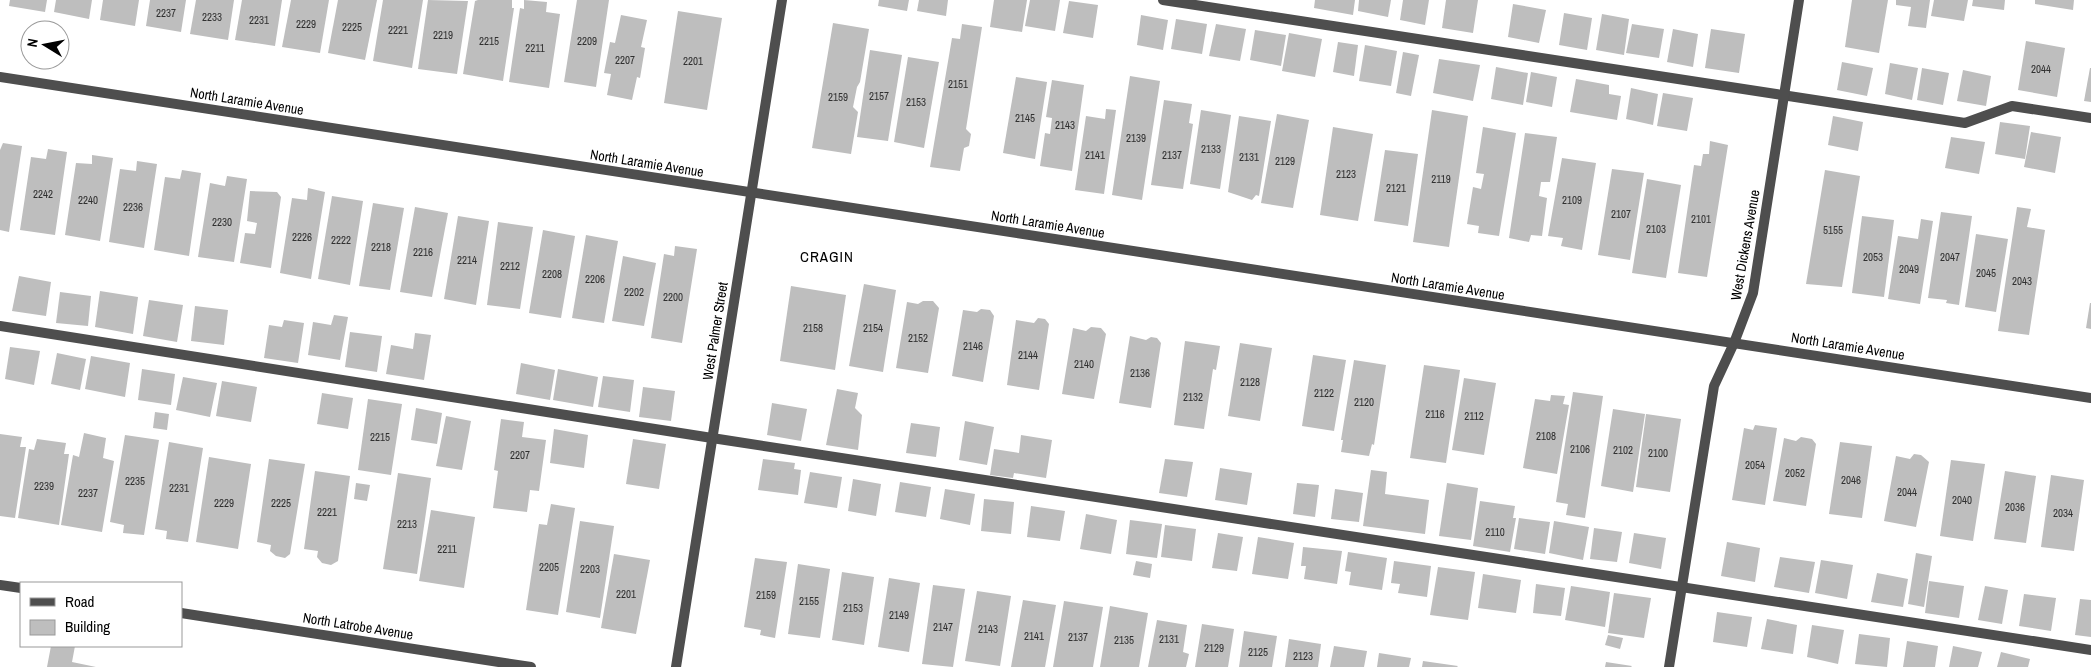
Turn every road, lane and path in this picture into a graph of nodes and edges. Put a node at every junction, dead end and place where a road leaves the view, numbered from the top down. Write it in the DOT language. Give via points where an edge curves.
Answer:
graph roads {
  1 [pos="782,0"];
  2 [pos="1163,0"];
  3 [pos="1799,0"];
  4 [pos="0,77"];
  5 [pos="1784,95"];
  6 [pos="2091,118"];
  7 [pos="752,193"];
  8 [pos="0,326"];
  9 [pos="1734,344"];
  10 [pos="2091,398"];
  11 [pos="712,438"];
  12 [pos="0,585"];
  13 [pos="1682,586"];
  14 [pos="20,588"];
  15 [pos="182,613"];
  16 [pos="2091,650"];
  17 [pos="531,667"];
  18 [pos="676,667"];
  19 [pos="1669,667"];
  1 -- 7 [label="street, West Palmer Street"];
  2 -- 5 [label="street"];
  3 -- 5 [label="street, West Dickens Avenue"];
  4 -- 7 [label="street, North Laramie Avenue"];
  5 -- 6 [label="street" via="1965,123 2012,106"];
  5 -- 9 [label="street, West Dickens Avenue" via="1753,293"];
  7 -- 9 [label="street, North Laramie Avenue"];
  7 -- 11 [label="street, West Palmer Street"];
  8 -- 11 [label="street"];
  9 -- 10 [label="street, North Laramie Avenue"];
  9 -- 13 [label="street, West Dickens Avenue" via="1714,386"];
  11 -- 13 [label="street"];
  11 -- 18 [label="street, West Palmer Street"];
  12 -- 14 [label="street"];
  13 -- 16 [label="street"];
  13 -- 19 [label="street, West Dickens Avenue"];
  15 -- 17 [label="street, North Latrobe Avenue"];
}
